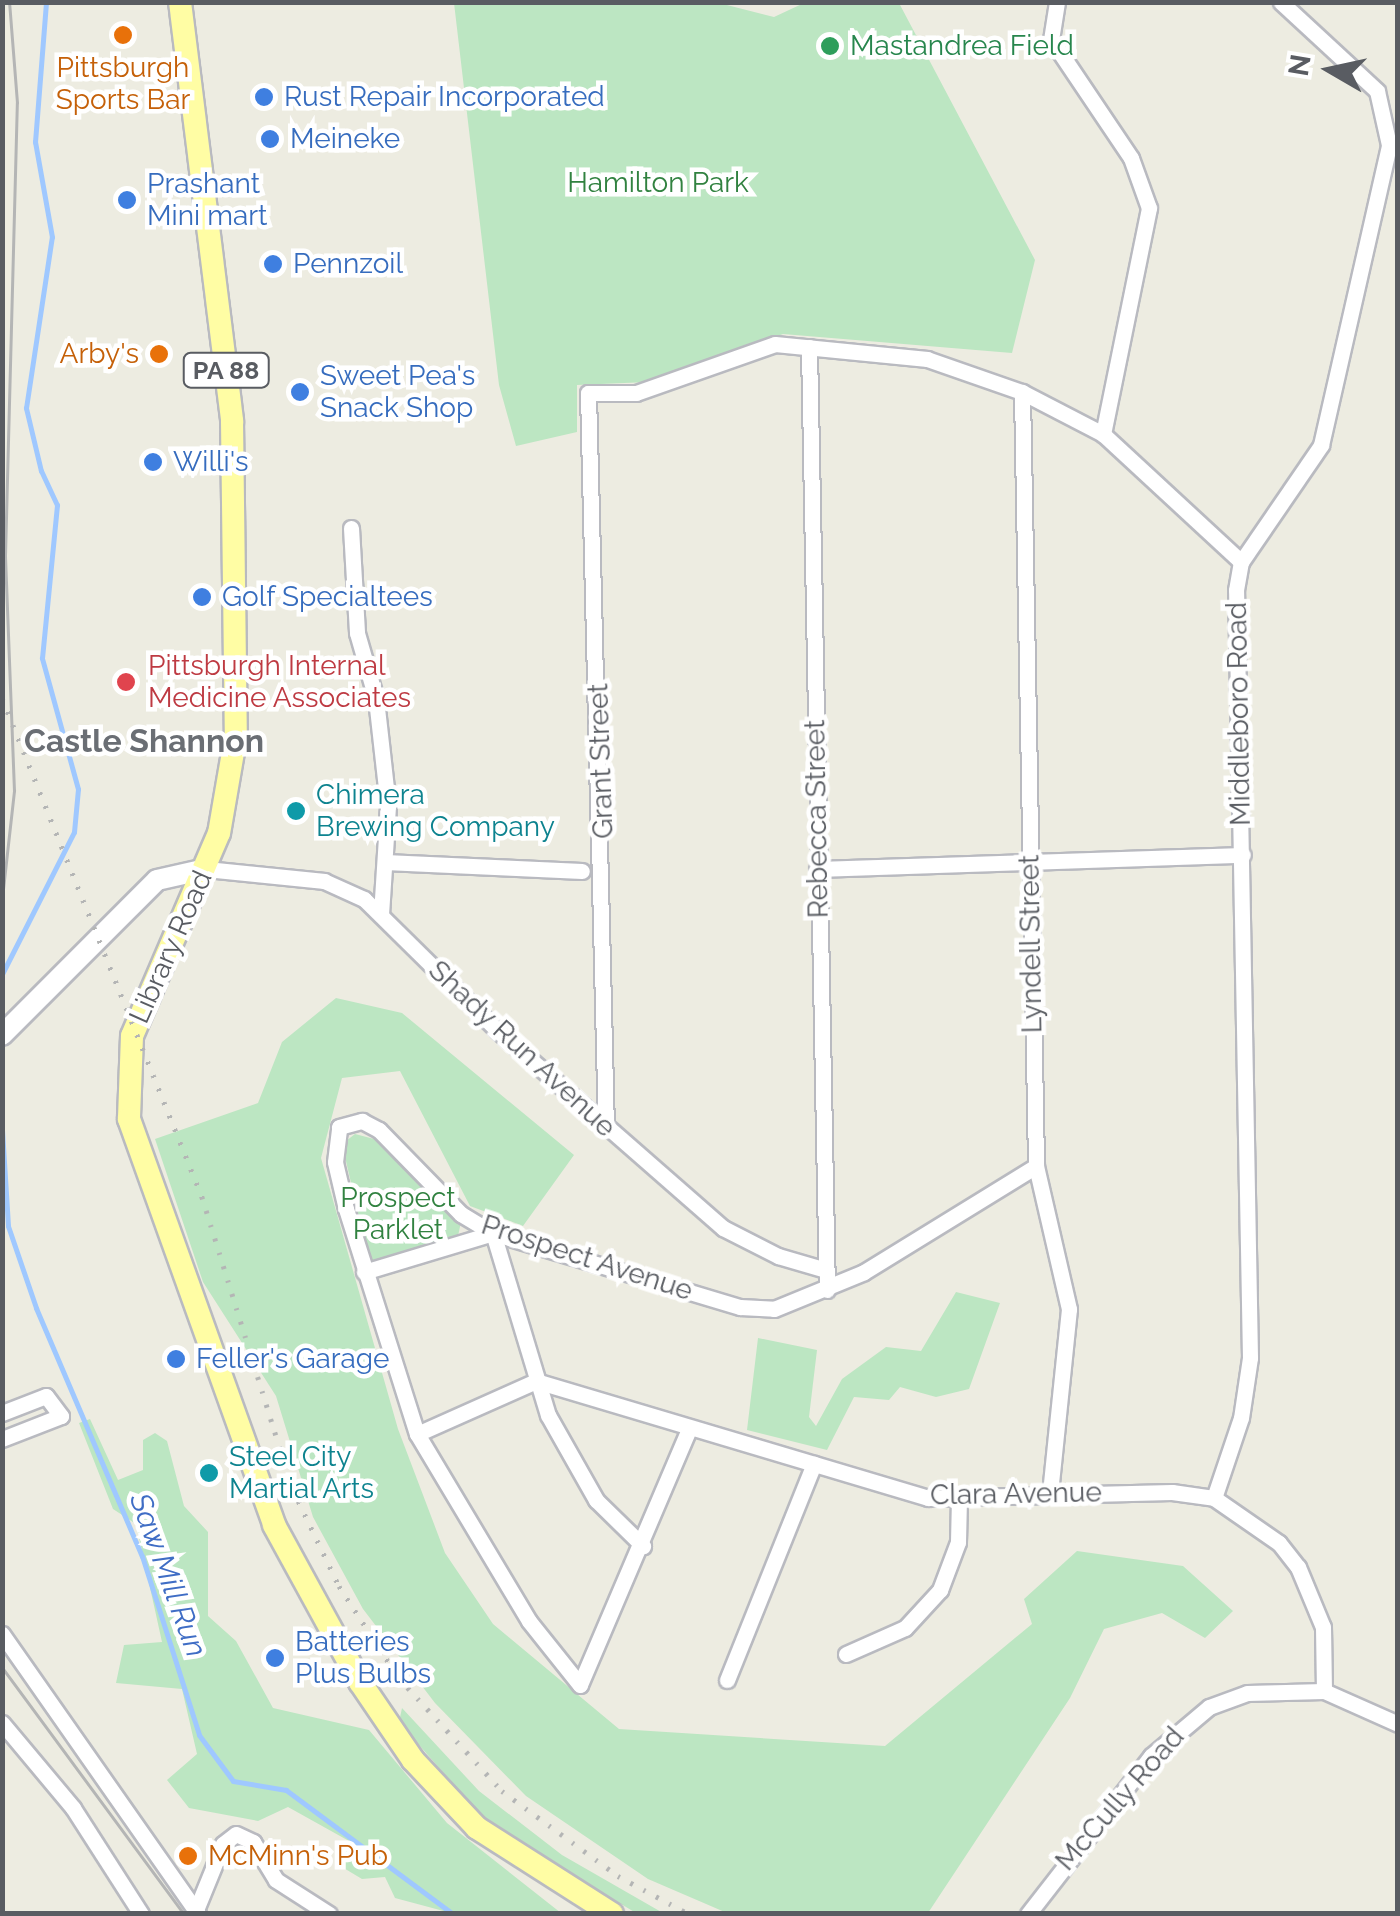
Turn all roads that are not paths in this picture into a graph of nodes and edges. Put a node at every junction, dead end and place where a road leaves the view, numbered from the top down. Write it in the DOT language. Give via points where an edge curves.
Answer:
graph roads {
  1 [pos="180,2"];
  2 [pos="1057,2"];
  3 [pos="1280,2"];
  4 [pos="809,347"];
  5 [pos="1022,392"];
  6 [pos="1103,434"];
  7 [pos="351,528"];
  8 [pos="1242,562"];
  9 [pos="1242,855"];
  10 [pos="386,862"];
  11 [pos="1029,862"];
  12 [pos="206,869"];
  13 [pos="818,869"];
  14 [pos="582,871"];
  15 [pos="380,916"];
  16 [pos="2,1035"];
  17 [pos="606,1129"];
  18 [pos="1036,1166"];
  19 [pos="493,1233"];
  20 [pos="826,1270"];
  21 [pos="364,1272"];
  22 [pos="826,1290"];
  23 [pos="536,1381"];
  24 [pos="2,1414"];
  25 [pos="689,1429"];
  26 [pos="417,1434"];
  27 [pos="2,1439"];
  28 [pos="814,1464"];
  29 [pos="1050,1492"];
  30 [pos="1214,1498"];
  31 [pos="959,1499"];
  32 [pos="642,1546"];
  33 [pos="2,1634"];
  34 [pos="846,1654"];
  35 [pos="727,1680"];
  36 [pos="1324,1691"];
  37 [pos="2,1723"];
  38 [pos="1398,1724"];
  39 [pos="132,1910"];
  40 [pos="1030,1910"];
  41 [pos="197,1912"];
  42 [pos="329,1914"];
  43 [pos="612,1914"];
  44 [pos="1048,1914"];
  1 -- 12 [label="main road, Library Road / PA 88" via="235,482 236,735 231,783"];
  2 -- 6 [label="street" via="1050,40 1131,158 1149,208"];
  3 -- 8 [label="street, Middleboro Road" via="1376,91 1388,146 1322,445"];
  4 -- 5 [label="street" via="926,359"];
  4 -- 13 [label="street, Rebecca Street"];
  4 -- 17 [label="street, Grant Street" via="775,344 636,393 588,393"];
  5 -- 6 [label="street"];
  5 -- 11 [label="street, Lyndell Street"];
  6 -- 8 [label="street"];
  7 -- 10 [label="street" via="356,633 381,735"];
  8 -- 9 [label="street, Middleboro Road" via="1236,590"];
  9 -- 11 [label="street"];
  9 -- 30 [label="street, Middleboro Road" via="1250,1358 1242,1418"];
  10 -- 14 [label="street"];
  10 -- 15 [label="street"];
  11 -- 13 [label="street"];
  11 -- 18 [label="street, Lyndell Street"];
  12 -- 15 [label="street, Shady Run Avenue" via="324,881 364,898"];
  12 -- 16 [label="street" via="157,880"];
  12 -- 43 [label="main road, Library Road / PA 88" via="147,993 127,1058 125,1092 135,1141 262,1493 316,1607 413,1760 477,1828"];
  13 -- 20 [label="street, Rebecca Street"];
  15 -- 17 [label="street, Shady Run Avenue"];
  17 -- 20 [label="street, Shady Run Avenue" via="722,1228"];
  18 -- 22 [label="street, Prospect Avenue"];
  18 -- 29 [label="street, Lyndell Street" via="1070,1309"];
  19 -- 21 [label="street"];
  19 -- 21 [label="street, Prospect Avenue" via="461,1214 378,1130 349,1121 335,1138 335,1162"];
  19 -- 22 [label="street, Prospect Avenue" via="740,1307 774,1309"];
  19 -- 23 [label="street"];
  20 -- 22 [label="street, Rebecca Street"];
  21 -- 26 [label="street, Prospect Avenue"];
  23 -- 25 [label="street, Clara Avenue"];
  23 -- 26 [label="street"];
  23 -- 32 [label="street" via="596,1500"];
  24 -- 27 [label="street" via="46,1396 62,1416"];
  25 -- 28 [label="street, Clara Avenue"];
  25 -- 32 [label="street"];
  26 -- 32 [label="street, Prospect Avenue" via="528,1621 580,1685"];
  28 -- 31 [label="street, Clara Avenue" via="906,1494"];
  28 -- 35 [label="street"];
  29 -- 30 [label="street, Clara Avenue"];
  29 -- 31 [label="street, Clara Avenue"];
  30 -- 36 [label="street, Clara Avenue" via="1279,1543 1298,1567 1323,1627"];
  31 -- 34 [label="street" via="958,1542 940,1590 904,1628"];
  33 -- 41 [label="street"];
  36 -- 38 [label="street, McCully Road"];
  36 -- 40 [label="street, McCully Road" via="1247,1694 1178,1728"];
  37 -- 39 [label="street" via="73,1808"];
  40 -- 44 [label="street"];
  41 -- 42 [label="street" via="223,1844 236,1834 253,1842 276,1880"];
}
